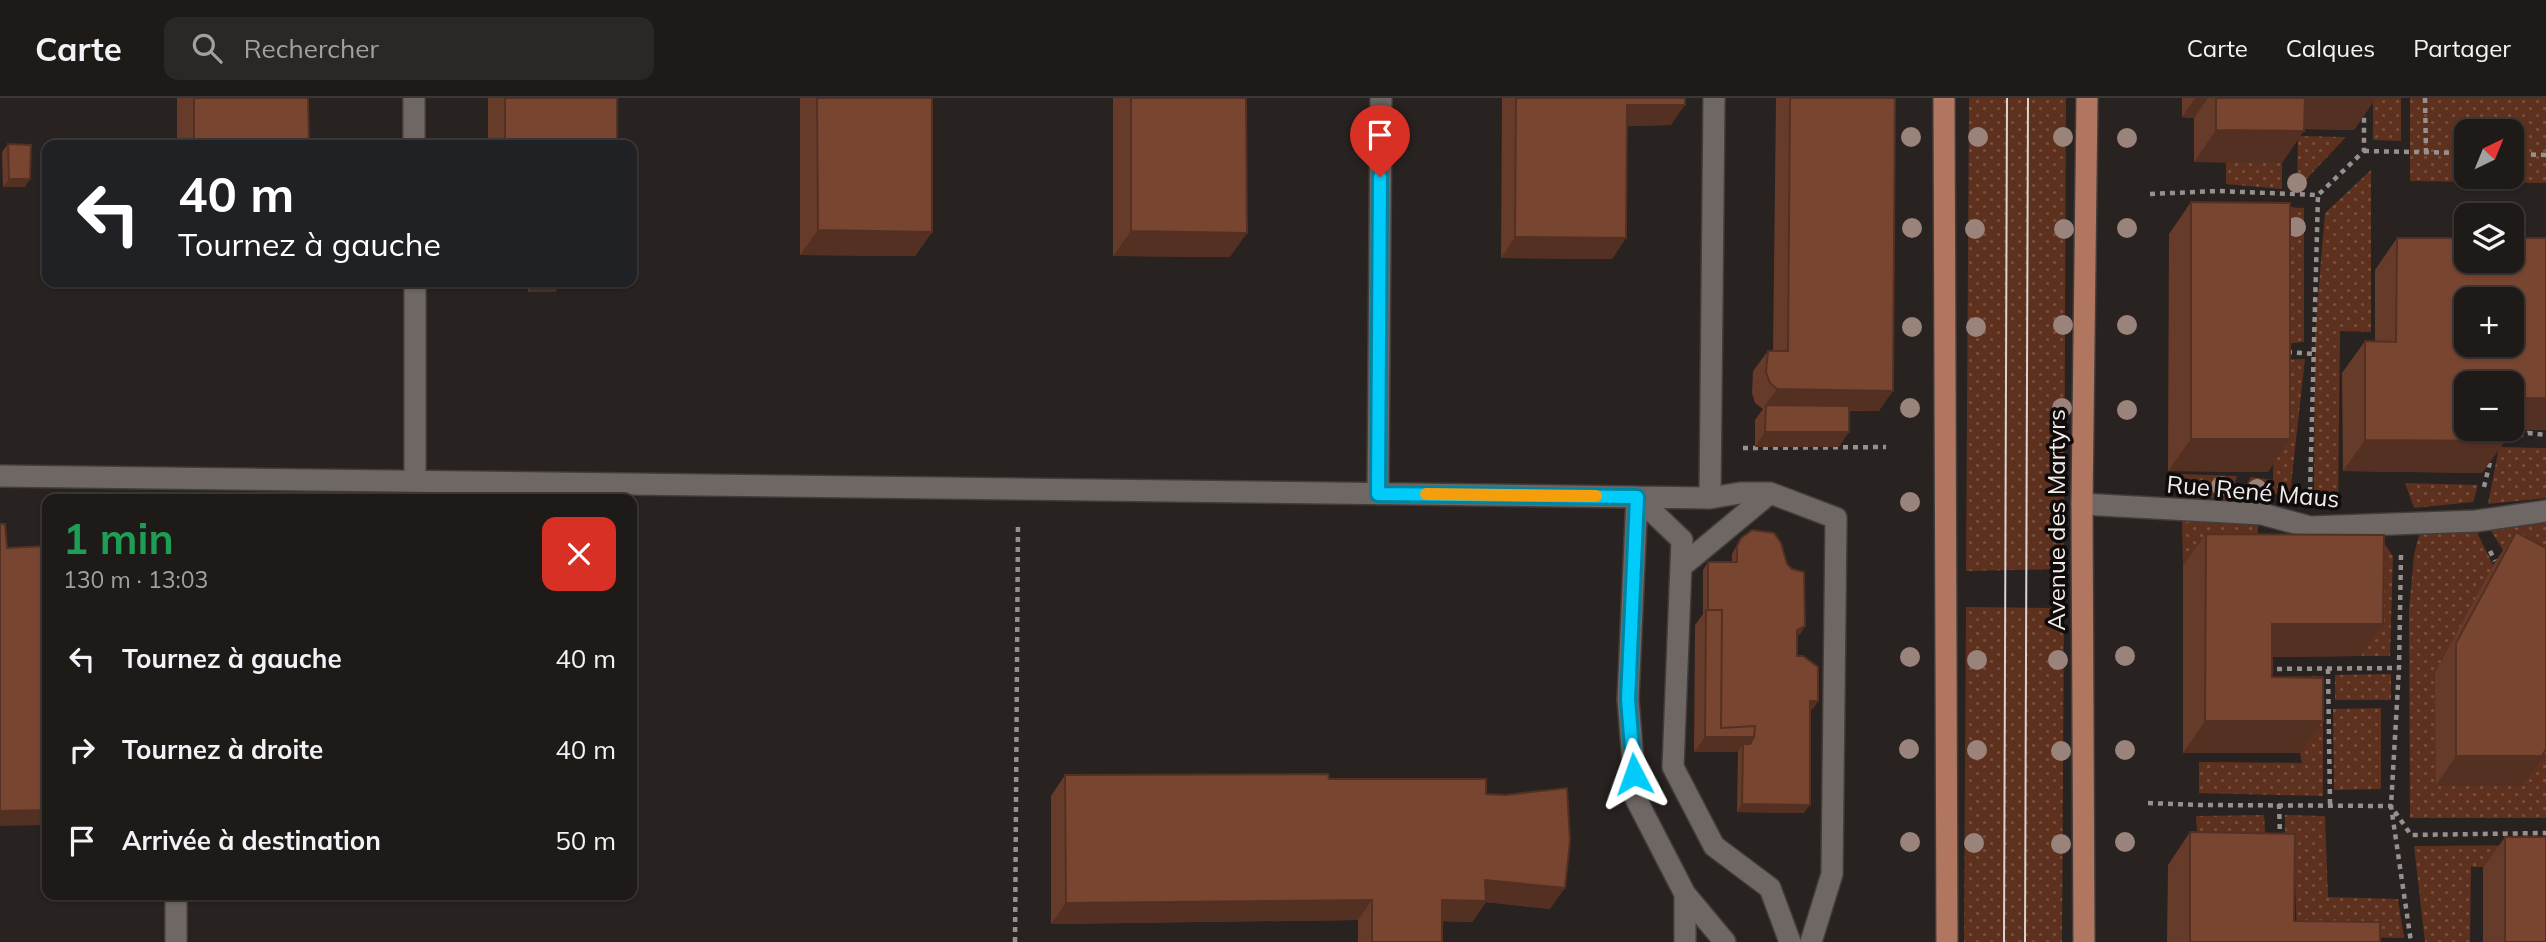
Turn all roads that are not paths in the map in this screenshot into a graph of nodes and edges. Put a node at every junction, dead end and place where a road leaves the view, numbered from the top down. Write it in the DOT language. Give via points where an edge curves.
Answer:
graph roads {
  1 [pos="414,98"];
  2 [pos="1381,98"];
  3 [pos="1714,98"];
  4 [pos="1944,98"];
  5 [pos="2087,98"];
  6 [pos="414,140"];
  7 [pos="415,287"];
  8 [pos="0,476"];
  9 [pos="415,481"];
  10 [pos="186,488"];
  11 [pos="1770,493"];
  12 [pos="1378,494"];
  13 [pos="1637,497"];
  14 [pos="1710,498"];
  15 [pos="2082,505"];
  16 [pos="2546,511"];
  17 [pos="1681,566"];
  18 [pos="1685,894"];
  19 [pos="176,900"];
  20 [pos="176,942"];
  21 [pos="1685,942"];
  22 [pos="1726,942"];
  23 [pos="1790,942"];
  24 [pos="1811,942"];
  25 [pos="1947,942"];
  26 [pos="2084,942"];
  1 -- 6 [label="street"];
  2 -- 12 [label="street"];
  3 -- 14 [label="street"];
  4 -- 25 [label="main road"];
  5 -- 15 [label="main road, Avenue des Martyrs"];
  7 -- 9 [label="street"];
  8 -- 10 [label="street"];
  9 -- 10 [label="street"];
  9 -- 12 [label="street"];
  11 -- 14 [label="street"];
  11 -- 17 [label="street"];
  11 -- 24 [label="street" via="1836,518 1832,874"];
  12 -- 13 [label="street"];
  13 -- 14 [label="street"];
  13 -- 17 [label="street" via="1682,540"];
  13 -- 18 [label="street" via="1628,699 1636,799"];
  15 -- 16 [label="street, Rue René Maus" via="2262,514 2310,527 2476,521"];
  15 -- 26 [label="main road, Avenue des Martyrs"];
  17 -- 23 [label="street" via="1672,766 1714,846 1770,888"];
  18 -- 21 [label="street"];
  18 -- 22 [label="street"];
  19 -- 20 [label="street"];
}
